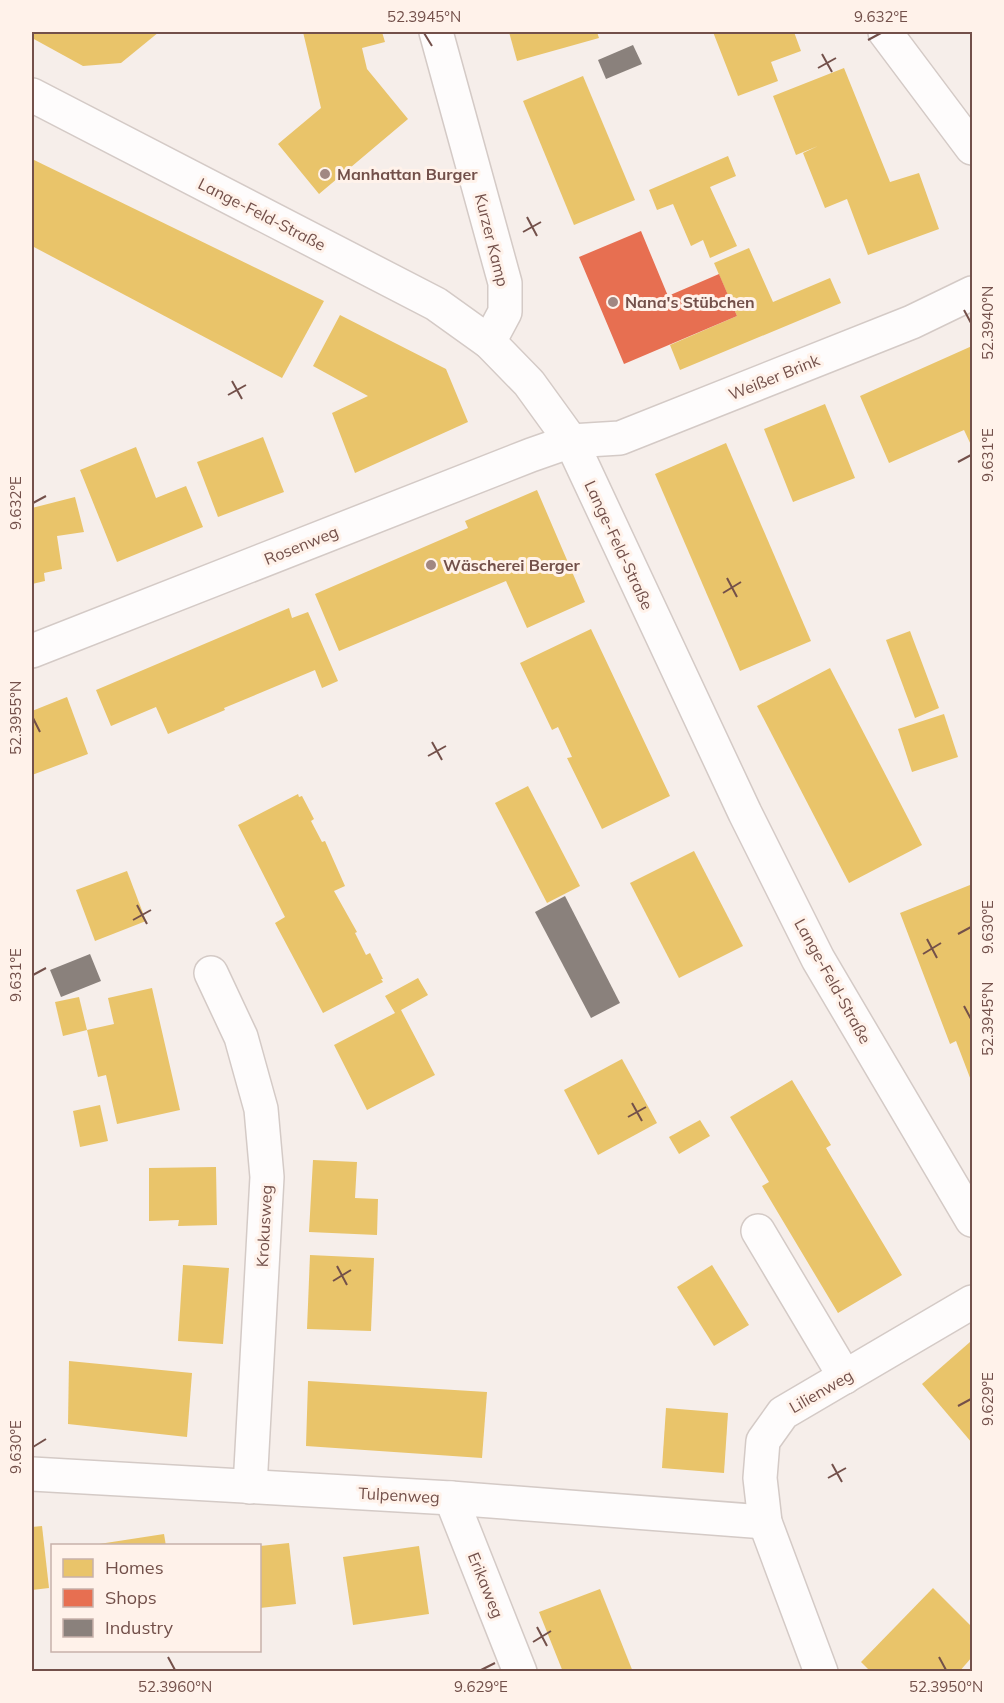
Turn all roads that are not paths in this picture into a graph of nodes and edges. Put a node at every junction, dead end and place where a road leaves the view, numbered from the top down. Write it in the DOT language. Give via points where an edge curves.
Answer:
graph roads {
  1 [pos="436,32"];
  2 [pos="885,32"];
  3 [pos="32,95"];
  4 [pos="972,148"];
  5 [pos="972,292"];
  6 [pos="489,342"];
  7 [pos="571,441"];
  8 [pos="32,651"];
  9 [pos="211,973"];
  10 [pos="972,1221"];
  11 [pos="758,1231"];
  12 [pos="972,1302"];
  13 [pos="845,1377"];
  14 [pos="32,1473"];
  15 [pos="250,1487"];
  16 [pos="452,1498"];
  17 [pos="765,1522"];
  18 [pos="520,1671"];
  19 [pos="821,1671"];
  1 -- 6 [label="street, Kurzer Kamp" via="505,283 505,312"];
  2 -- 4 [label="street"];
  3 -- 6 [label="street, Lange-Feld-Straße" via="435,303"];
  5 -- 7 [label="street, Weißer Brink" via="912,322 620,438"];
  6 -- 7 [label="street, Lange-Feld-Straße" via="529,382"];
  7 -- 8 [label="street, Rosenweg"];
  7 -- 10 [label="street, Lange-Feld-Straße" via="745,813 818,959"];
  9 -- 15 [label="street, Krokusweg" via="241,1037 253,1078 261,1109 267,1177"];
  11 -- 13 [label="street"];
  12 -- 13 [label="street, Lilienweg"];
  13 -- 17 [label="street, Lilienweg" via="783,1413 763,1441 760,1478"];
  14 -- 15 [label="street, Tulpenweg"];
  15 -- 16 [label="street, Tulpenweg"];
  16 -- 17 [label="street, Tulpenweg"];
  16 -- 18 [label="street, Erikaweg"];
  17 -- 19 [label="street, Lilienweg"];
}
